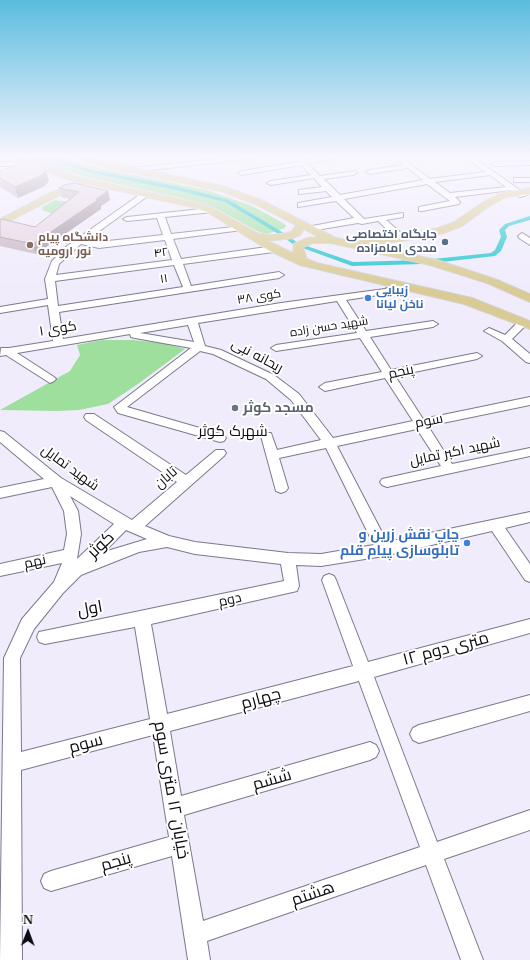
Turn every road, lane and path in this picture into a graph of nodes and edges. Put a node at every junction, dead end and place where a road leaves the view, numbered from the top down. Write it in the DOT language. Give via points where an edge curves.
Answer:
graph roads {
  1 [pos="31,201"];
  2 [pos="34,201"];
  3 [pos="137,201"];
  4 [pos="174,201"];
  5 [pos="254,201"];
  6 [pos="323,201"];
  7 [pos="341,201"];
  8 [pos="454,201"];
  9 [pos="492,201"];
  10 [pos="507,201"];
  11 [pos="301,205"];
  12 [pos="422,209"];
  13 [pos="210,210"];
  14 [pos="400,215"];
  15 [pos="160,216"];
  16 [pos="0,218"];
  17 [pos="380,218"];
  18 [pos="127,219"];
  19 [pos="359,220"];
  20 [pos="0,223"];
  21 [pos="306,227"];
  22 [pos="242,228"];
  23 [pos="397,234"];
  24 [pos="255,236"];
  25 [pos="522,236"];
  26 [pos="168,237"];
  27 [pos="333,240"];
  28 [pos="80,241"];
  29 [pos="530,242"];
  30 [pos="345,243"];
  31 [pos="274,249"];
  32 [pos="178,262"];
  33 [pos="433,262"];
  34 [pos="304,263"];
  35 [pos="279,275"];
  36 [pos="50,279"];
  37 [pos="400,285"];
  38 [pos="188,289"];
  39 [pos="340,298"];
  40 [pos="530,298"];
  41 [pos="53,306"];
  42 [pos="0,310"];
  43 [pos="192,321"];
  44 [pos="433,324"];
  45 [pos="527,324"];
  46 [pos="489,331"];
  47 [pos="121,333"];
  48 [pos="363,334"];
  49 [pos="506,339"];
  50 [pos="58,343"];
  51 [pos="200,346"];
  52 [pos="276,348"];
  53 [pos="2,350"];
  54 [pos="477,356"];
  55 [pos="530,360"];
  56 [pos="389,375"];
  57 [pos="50,378"];
  58 [pos="325,388"];
  59 [pos="530,401"];
  60 [pos="90,417"];
  61 [pos="420,423"];
  62 [pos="267,436"];
  63 [pos="2,438"];
  64 [pos="220,438"];
  65 [pos="329,442"];
  66 [pos="530,452"];
  67 [pos="220,453"];
  68 [pos="272,455"];
  69 [pos="449,469"];
  70 [pos="56,481"];
  71 [pos="186,482"];
  72 [pos="387,482"];
  73 [pos="281,488"];
  74 [pos="0,493"];
  75 [pos="530,516"];
  76 [pos="129,525"];
  77 [pos="495,525"];
  78 [pos="167,541"];
  79 [pos="384,550"];
  80 [pos="71,555"];
  81 [pos="288,560"];
  82 [pos="0,570"];
  83 [pos="530,576"];
  84 [pos="328,580"];
  85 [pos="58,588"];
  86 [pos="142,619"];
  87 [pos="530,626"];
  88 [pos="45,637"];
  89 [pos="362,672"];
  90 [pos="530,703"];
  91 [pos="160,725"];
  92 [pos="419,734"];
  93 [pos="370,751"];
  94 [pos="12,763"];
  95 [pos="174,808"];
  96 [pos="530,820"];
  97 [pos="180,844"];
  98 [pos="432,854"];
  99 [pos="51,881"];
  100 [pos="195,934"];
  101 [pos="11,960"];
  102 [pos="199,960"];
  103 [pos="472,960"];
  1 -- 16 [label="main road"];
  2 -- 20 [label="main road"];
  3 -- 28 [label="street"];
  4 -- 13 [label="main road"];
  5 -- 21 [label="main road"];
  6 -- 11 [label="street"];
  7 -- 19 [label="street"];
  8 -- 12 [label="street"];
  9 -- 30 [label="main road" via="458,224 440,231 382,241"];
  10 -- 33 [label="main road" via="465,227 421,243 421,251"];
  13 -- 15 [label="street"];
  13 -- 22 [label="main road"];
  14 -- 17 [label="street"];
  15 -- 18 [label="street"];
  15 -- 26 [label="street"];
  17 -- 19 [label="street" via="362,222"];
  17 -- 23 [label="street"];
  19 -- 21 [label="street"];
  21 -- 24 [label="main road" via="281,238"];
  21 -- 27 [label="main road"];
  22 -- 24 [label="main road"];
  22 -- 26 [label="street, ۴۲"];
  24 -- 31 [label="main road"];
  25 -- 29 [label="street"];
  26 -- 28 [label="street, ۴۲" via="99,245"];
  26 -- 32 [label="street"];
  27 -- 30 [label="main road"];
  27 -- 34 [label="main road" via="311,240 298,246 297,250"];
  28 -- 36 [label="street" via="55,263"];
  30 -- 33 [label="main road"];
  31 -- 32 [label="street, ۴۲"];
  31 -- 34 [label="main road"];
  32 -- 36 [label="street, ۴۲"];
  32 -- 38 [label="street"];
  33 -- 40 [label="main road"];
  34 -- 37 [label="main road"];
  35 -- 38 [label="street, ۱۱"];
  36 -- 41 [label="street"];
  37 -- 39 [label="street, کوی ۳۸" via="388,291"];
  37 -- 45 [label="main road" via="468,301"];
  38 -- 41 [label="street, ۱۱"];
  39 -- 43 [label="street, کوی ۳۸"];
  39 -- 48 [label="street"];
  41 -- 42 [label="street, ۱۱"];
  41 -- 50 [label="street"];
  43 -- 47 [label="street, کوی ۳۸"];
  43 -- 51 [label="street"];
  44 -- 48 [label="street, شهید حسن زاده"];
  45 -- 49 [label="street"];
  46 -- 49 [label="street"];
  47 -- 50 [label="street, کوی ۱"];
  47 -- 51 [label="street, ریحانه نبی"];
  48 -- 52 [label="street, شهید حسن زاده"];
  48 -- 56 [label="street"];
  49 -- 55 [label="street"];
  50 -- 53 [label="street, کوی ۱"];
  51 -- 64 [label="street" via="120,407 122,410"];
  51 -- 65 [label="street, ریحانه نبی" via="270,377 295,397"];
  53 -- 57 [label="street"];
  54 -- 56 [label="street, پنجم"];
  56 -- 58 [label="street, پنجم"];
  56 -- 61 [label="street"];
  59 -- 61 [label="street, سوم"];
  60 -- 71 [label="street"];
  61 -- 65 [label="street, سوم"];
  61 -- 69 [label="street"];
  62 -- 68 [label="street"];
  63 -- 70 [label="street, شهید تمایل"];
  65 -- 68 [label="street, سوم"];
  65 -- 79 [label="street, ریحانه نبی"];
  66 -- 69 [label="street, شهید اکبر تمایل"];
  67 -- 71 [label="street, تابان"];
  68 -- 73 [label="street"];
  69 -- 72 [label="street, شهید اکبر تمایل"];
  70 -- 74 [label="street"];
  70 -- 76 [label="street, شهید تمایل"];
  70 -- 80 [label="street" via="71,511 74,534"];
  71 -- 76 [label="street, تابان"];
  75 -- 77 [label="street"];
  76 -- 78 [label="street"];
  76 -- 85 [label="street, کوثر"];
  77 -- 79 [label="street"];
  77 -- 83 [label="street"];
  78 -- 81 [label="street" via="195,548"];
  78 -- 85 [label="street" via="109,556 82,569"];
  79 -- 81 [label="street" via="321,560"];
  80 -- 82 [label="street, نهم"];
  80 -- 85 [label="street"];
  81 -- 86 [label="street, دوم" via="292,586"];
  84 -- 89 [label="street"];
  85 -- 94 [label="street, کوثر" via="28,624 12,658"];
  86 -- 88 [label="street, اول"];
  86 -- 91 [label="street, خیابان ۱۲ متری سوم"];
  87 -- 89 [label="street, ۱۲ متری دوم"];
  89 -- 91 [label="street, چهارم"];
  89 -- 98 [label="street"];
  90 -- 92 [label="street"];
  91 -- 94 [label="street, سوم"];
  91 -- 95 [label="street, خیابان ۱۲ متری سوم"];
  93 -- 95 [label="street, ششم"];
  94 -- 101 [label="street, کوثر"];
  95 -- 97 [label="street, خیابان ۱۲ متری سوم"];
  96 -- 98 [label="street"];
  97 -- 99 [label="street, پنجم"];
  97 -- 100 [label="street, خیابان ۱۲ متری سوم"];
  98 -- 100 [label="street, هشتم"];
  98 -- 103 [label="street"];
  100 -- 102 [label="street, خیابان ۱۲ متری سوم"];
}
